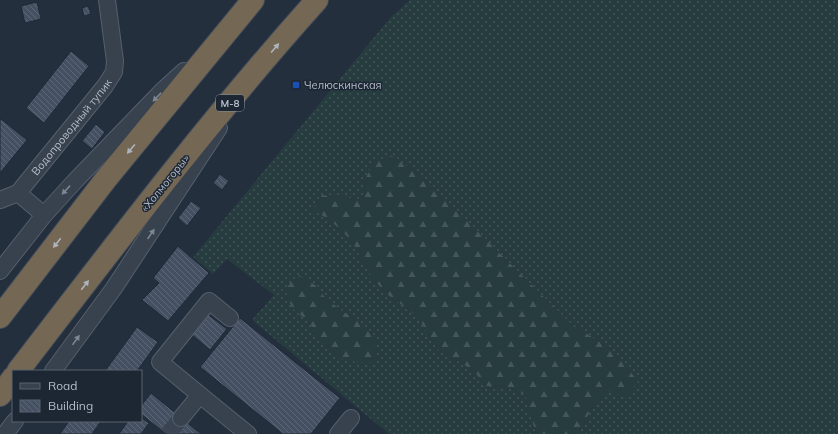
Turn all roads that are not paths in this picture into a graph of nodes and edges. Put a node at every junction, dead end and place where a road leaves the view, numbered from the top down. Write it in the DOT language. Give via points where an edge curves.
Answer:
graph roads {
  1 [pos="107,0"];
  2 [pos="253,0"];
  3 [pos="317,0"];
  4 [pos="227,33"];
  5 [pos="254,73"];
  6 [pos="18,193"];
  7 [pos="0,200"];
  8 [pos="44,215"];
  9 [pos="0,271"];
  10 [pos="0,317"];
  11 [pos="230,318"];
  12 [pos="19,370"];
  13 [pos="54,370"];
  14 [pos="12,379"];
  15 [pos="0,395"];
  16 [pos="200,395"];
  17 [pos="181,418"];
  18 [pos="351,418"];
  19 [pos="14,422"];
  20 [pos="19,422"];
  21 [pos="5,434"];
  22 [pos="16,434"];
  23 [pos="248,434"];
  24 [pos="338,434"];
  1 -- 6 [label="street, Водопроводный тупик" via="115,61 114,72"];
  2 -- 4 [label="highway"];
  5 -- 3 [label="highway, «Холмогоры» / М-8, one-way"];
  4 -- 8 [label="street, one-way" via="161,92"];
  4 -- 10 [label="highway, one-way" via="106,179"];
  12 -- 5 [label="highway, «Холмогоры» / М-8, one-way" via="144,208"];
  13 -- 5 [label="street, one-way" via="159,222"];
  6 -- 7 [label="street"];
  6 -- 8 [label="street"];
  8 -- 9 [label="street"];
  11 -- 16 [label="street" via="209,301 160,362"];
  14 -- 15 [label="highway"];
  16 -- 17 [label="street"];
  16 -- 23 [label="street"];
  18 -- 24 [label="street"];
  19 -- 21 [label="street"];
  20 -- 22 [label="street"];
}
